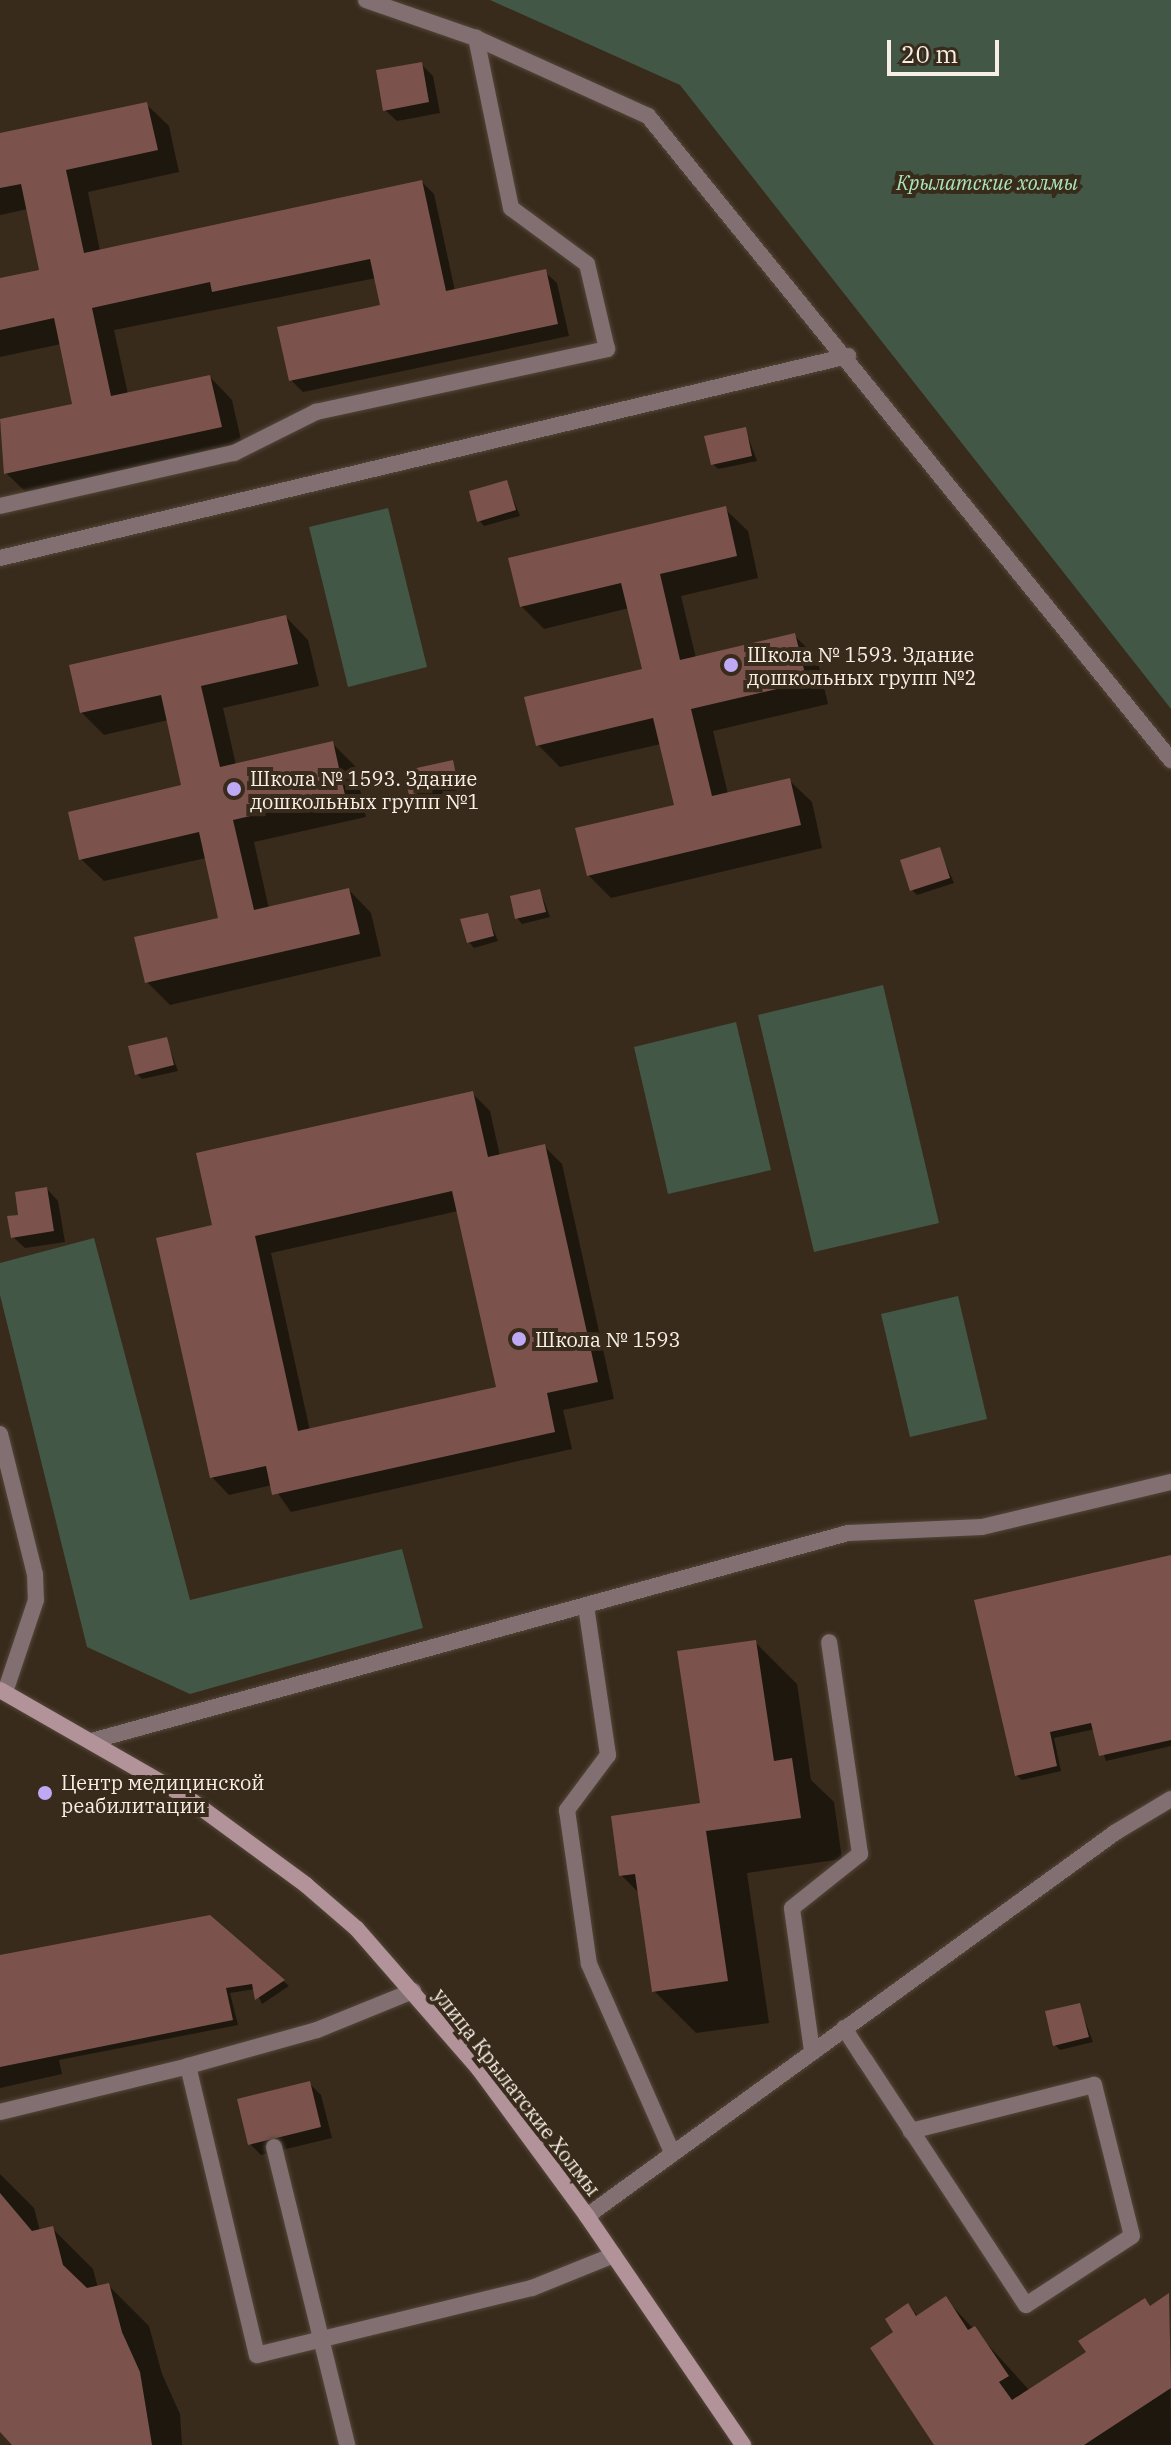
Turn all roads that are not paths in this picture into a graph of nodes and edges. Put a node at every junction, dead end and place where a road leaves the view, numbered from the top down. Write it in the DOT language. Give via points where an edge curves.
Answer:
graph roads {
  1 [pos="366,0"];
  2 [pos="476,38"];
  3 [pos="848,356"];
  4 [pos="0,506"];
  5 [pos="0,558"];
  6 [pos="1171,760"];
  7 [pos="0,1434"];
  8 [pos="1171,1482"];
  9 [pos="586,1606"];
  10 [pos="829,1642"];
  11 [pos="2,1691"];
  12 [pos="95,1740"];
  13 [pos="1171,1799"];
  14 [pos="413,1991"];
  15 [pos="844,2028"];
  16 [pos="812,2051"];
  17 [pos="188,2066"];
  18 [pos="0,2112"];
  19 [pos="911,2131"];
  20 [pos="274,2147"];
  21 [pos="672,2152"];
  22 [pos="587,2216"];
  23 [pos="614,2255"];
  24 [pos="321,2340"];
  25 [pos="347,2445"];
  26 [pos="743,2445"];
  1 -- 2 [label="street"];
  2 -- 3 [label="street" via="648,116"];
  2 -- 4 [label="street" via="511,208 587,264 607,349 316,412 234,453"];
  3 -- 5 [label="street"];
  3 -- 6 [label="street"];
  7 -- 11 [label="street" via="35,1587"];
  8 -- 9 [label="street" via="982,1527 848,1533"];
  9 -- 12 [label="street"];
  9 -- 21 [label="street" via="608,1755 567,1810 589,1964"];
  10 -- 16 [label="street" via="860,1854 792,1908"];
  11 -- 12 [label="street, улица Крылатские Холмы"];
  12 -- 14 [label="street, улица Крылатские Холмы" via="185,1796 306,1885 357,1929"];
  13 -- 15 [label="street" via="1116,1832"];
  14 -- 17 [label="street" via="317,2030"];
  14 -- 22 [label="street, улица Крылатские Холмы" via="479,2069"];
  15 -- 16 [label="street"];
  15 -- 19 [label="street"];
  16 -- 21 [label="street"];
  17 -- 18 [label="street"];
  17 -- 24 [label="street" via="257,2355"];
  19 -- 19 [label="street" via="1026,2305 1132,2236 1094,2085"];
  20 -- 24 [label="street"];
  21 -- 22 [label="street"];
  22 -- 23 [label="street, улица Крылатские Холмы"];
  23 -- 24 [label="street" via="532,2288"];
  23 -- 26 [label="street, улица Крылатские Холмы"];
  24 -- 25 [label="street"];
}
